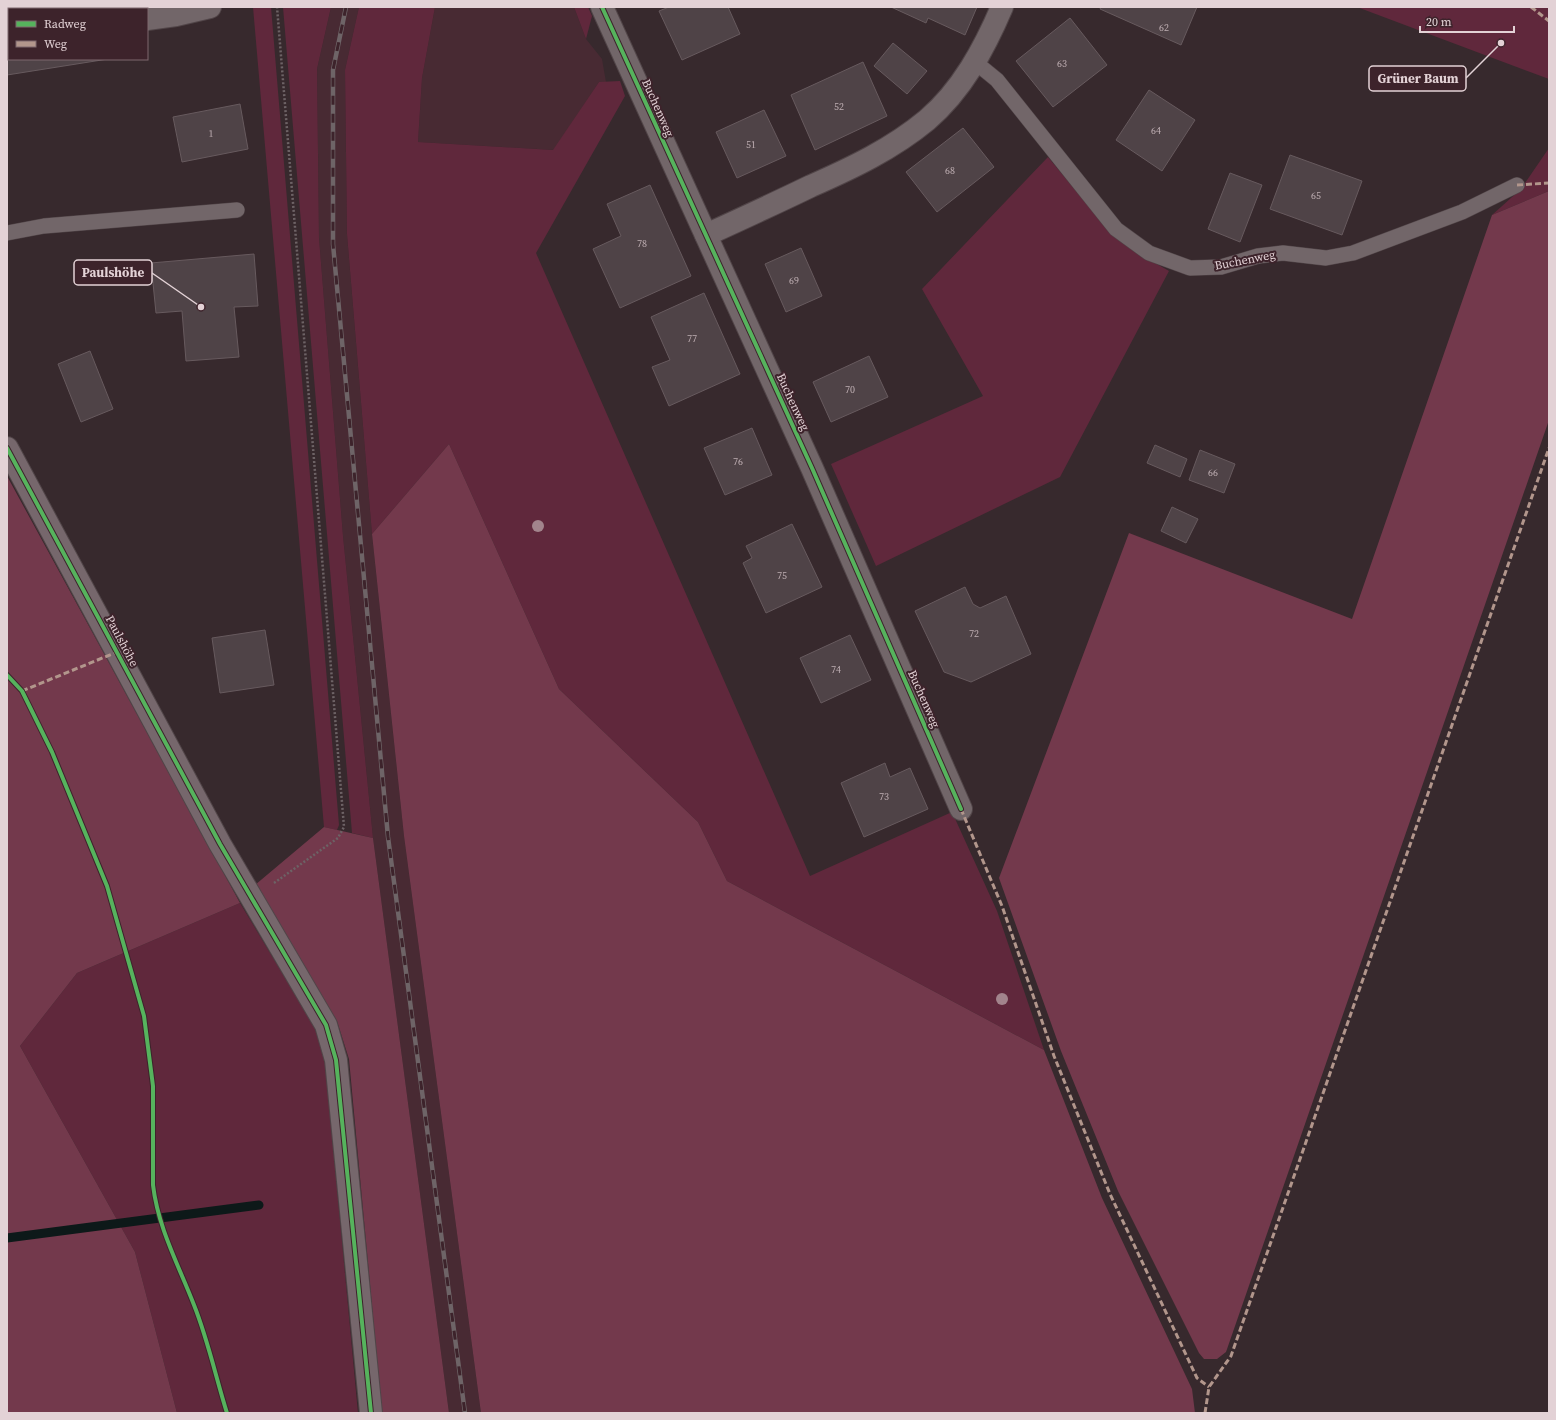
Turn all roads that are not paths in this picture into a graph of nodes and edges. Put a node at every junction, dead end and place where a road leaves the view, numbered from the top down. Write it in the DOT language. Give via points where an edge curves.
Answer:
graph roads {
  1 [pos="210,7"];
  2 [pos="602,7"];
  3 [pos="1002,7"];
  4 [pos="176,11"];
  5 [pos="148,19"];
  6 [pos="975,62"];
  7 [pos="1517,185"];
  8 [pos="237,210"];
  9 [pos="7,233"];
  10 [pos="706,235"];
  11 [pos="7,448"];
  12 [pos="961,808"];
  13 [pos="371,1413"];
  1 -- 4 [label="street"];
  2 -- 10 [label="street, Buchenweg"];
  3 -- 6 [label="street"];
  4 -- 5 [label="street"];
  6 -- 7 [label="lane, Buchenweg" via="997,80 1116,229 1150,253 1190,268 1221,267 1258,256 1283,253 1326,258 1353,253 1462,212"];
  6 -- 10 [label="street" via="958,87 927,120 893,145 866,161"];
  8 -- 9 [label="lane" via="44,226"];
  10 -- 12 [label="street, Buchenweg" via="812,468"];
  11 -- 13 [label="street, Paulshöhe" via="220,844 326,1025 336,1060"];
}
